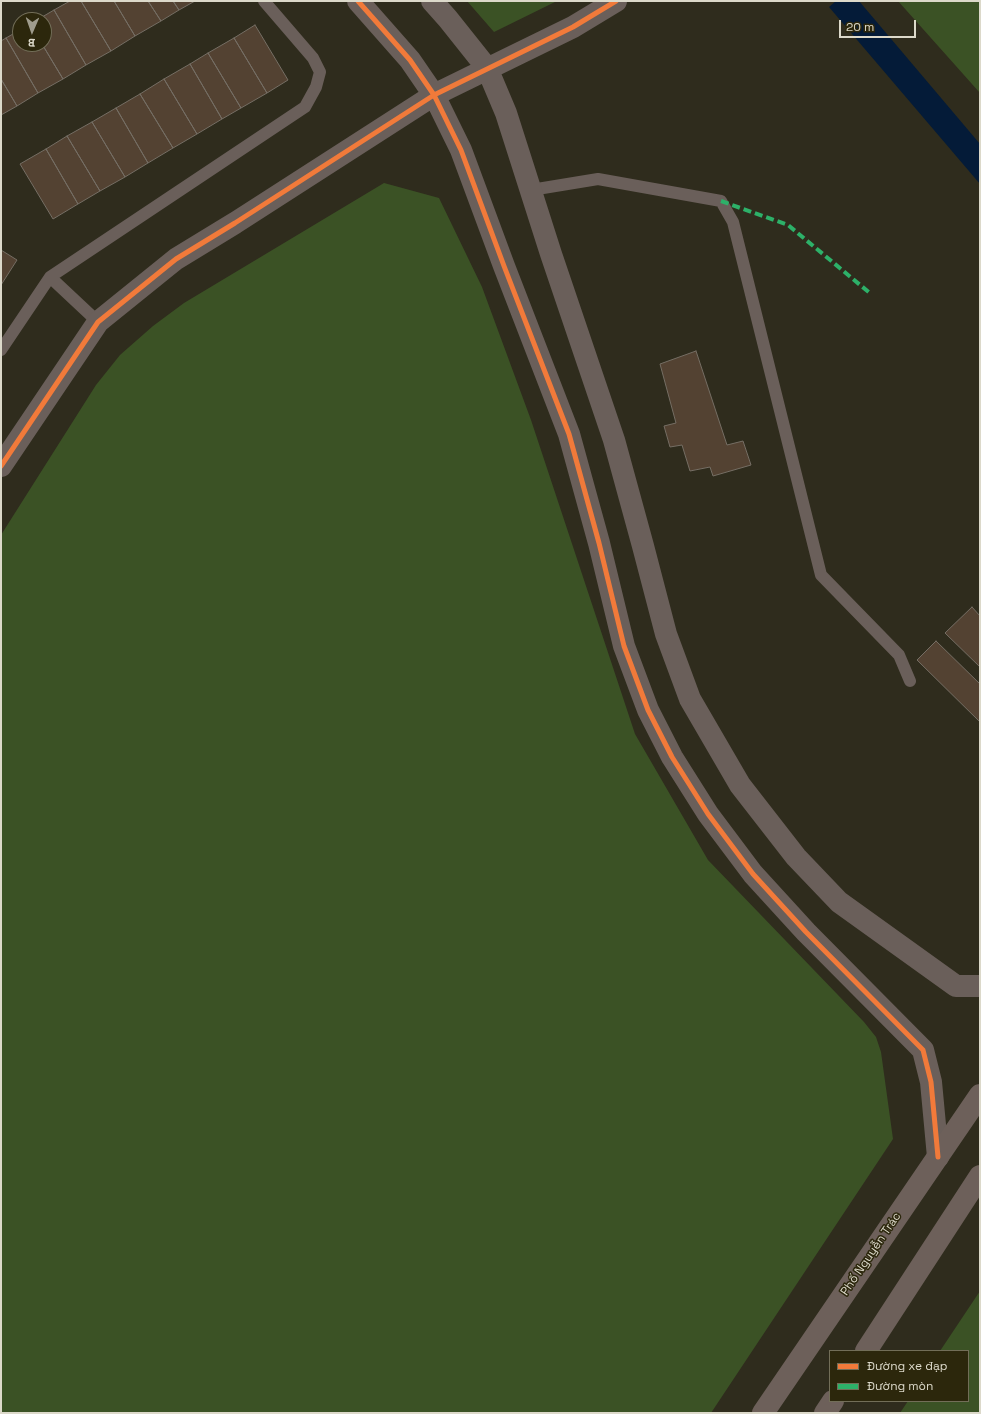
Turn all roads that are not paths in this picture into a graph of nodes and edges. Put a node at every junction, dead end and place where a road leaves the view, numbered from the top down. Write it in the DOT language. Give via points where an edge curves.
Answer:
graph roads {
  1 [pos="264,1"];
  2 [pos="358,1"];
  3 [pos="432,1"];
  4 [pos="616,1"];
  5 [pos="487,68"];
  6 [pos="434,95"];
  7 [pos="530,190"];
  8 [pos="50,277"];
  9 [pos="98,322"];
  10 [pos="1,350"];
  11 [pos="1,466"];
  12 [pos="910,681"];
  13 [pos="980,986"];
  14 [pos="980,1096"];
  15 [pos="938,1156"];
  16 [pos="980,1176"];
  17 [pos="867,1350"];
  18 [pos="832,1402"];
  19 [pos="763,1413"];
  20 [pos="825,1413"];
  1 -- 8 [label="lane" via="313,58 320,72 316,87 305,107"];
  2 -- 6 [label="street" via="410,60"];
  3 -- 5 [label="street"];
  4 -- 5 [label="street" via="573,27"];
  5 -- 6 [label="street"];
  5 -- 7 [label="street" via="506,113"];
  6 -- 9 [label="street" via="176,259"];
  6 -- 15 [label="street" via="461,150 569,434 624,646 648,710 672,757 708,814 753,874 806,932 923,1050 931,1082"];
  7 -- 12 [label="lane" via="598,179 721,201 733,222 821,575 899,655"];
  7 -- 13 [label="street" via="614,440 666,634 690,700 740,785 796,857 839,902 956,986"];
  8 -- 9 [label="lane"];
  8 -- 10 [label="lane"];
  9 -- 11 [label="street"];
  14 -- 15 [label="main road, Phố Nguyễn Trác"];
  15 -- 19 [label="main road, Phố Nguyễn Trác"];
  16 -- 17 [label="main road"];
  18 -- 20 [label="main road"];
}
